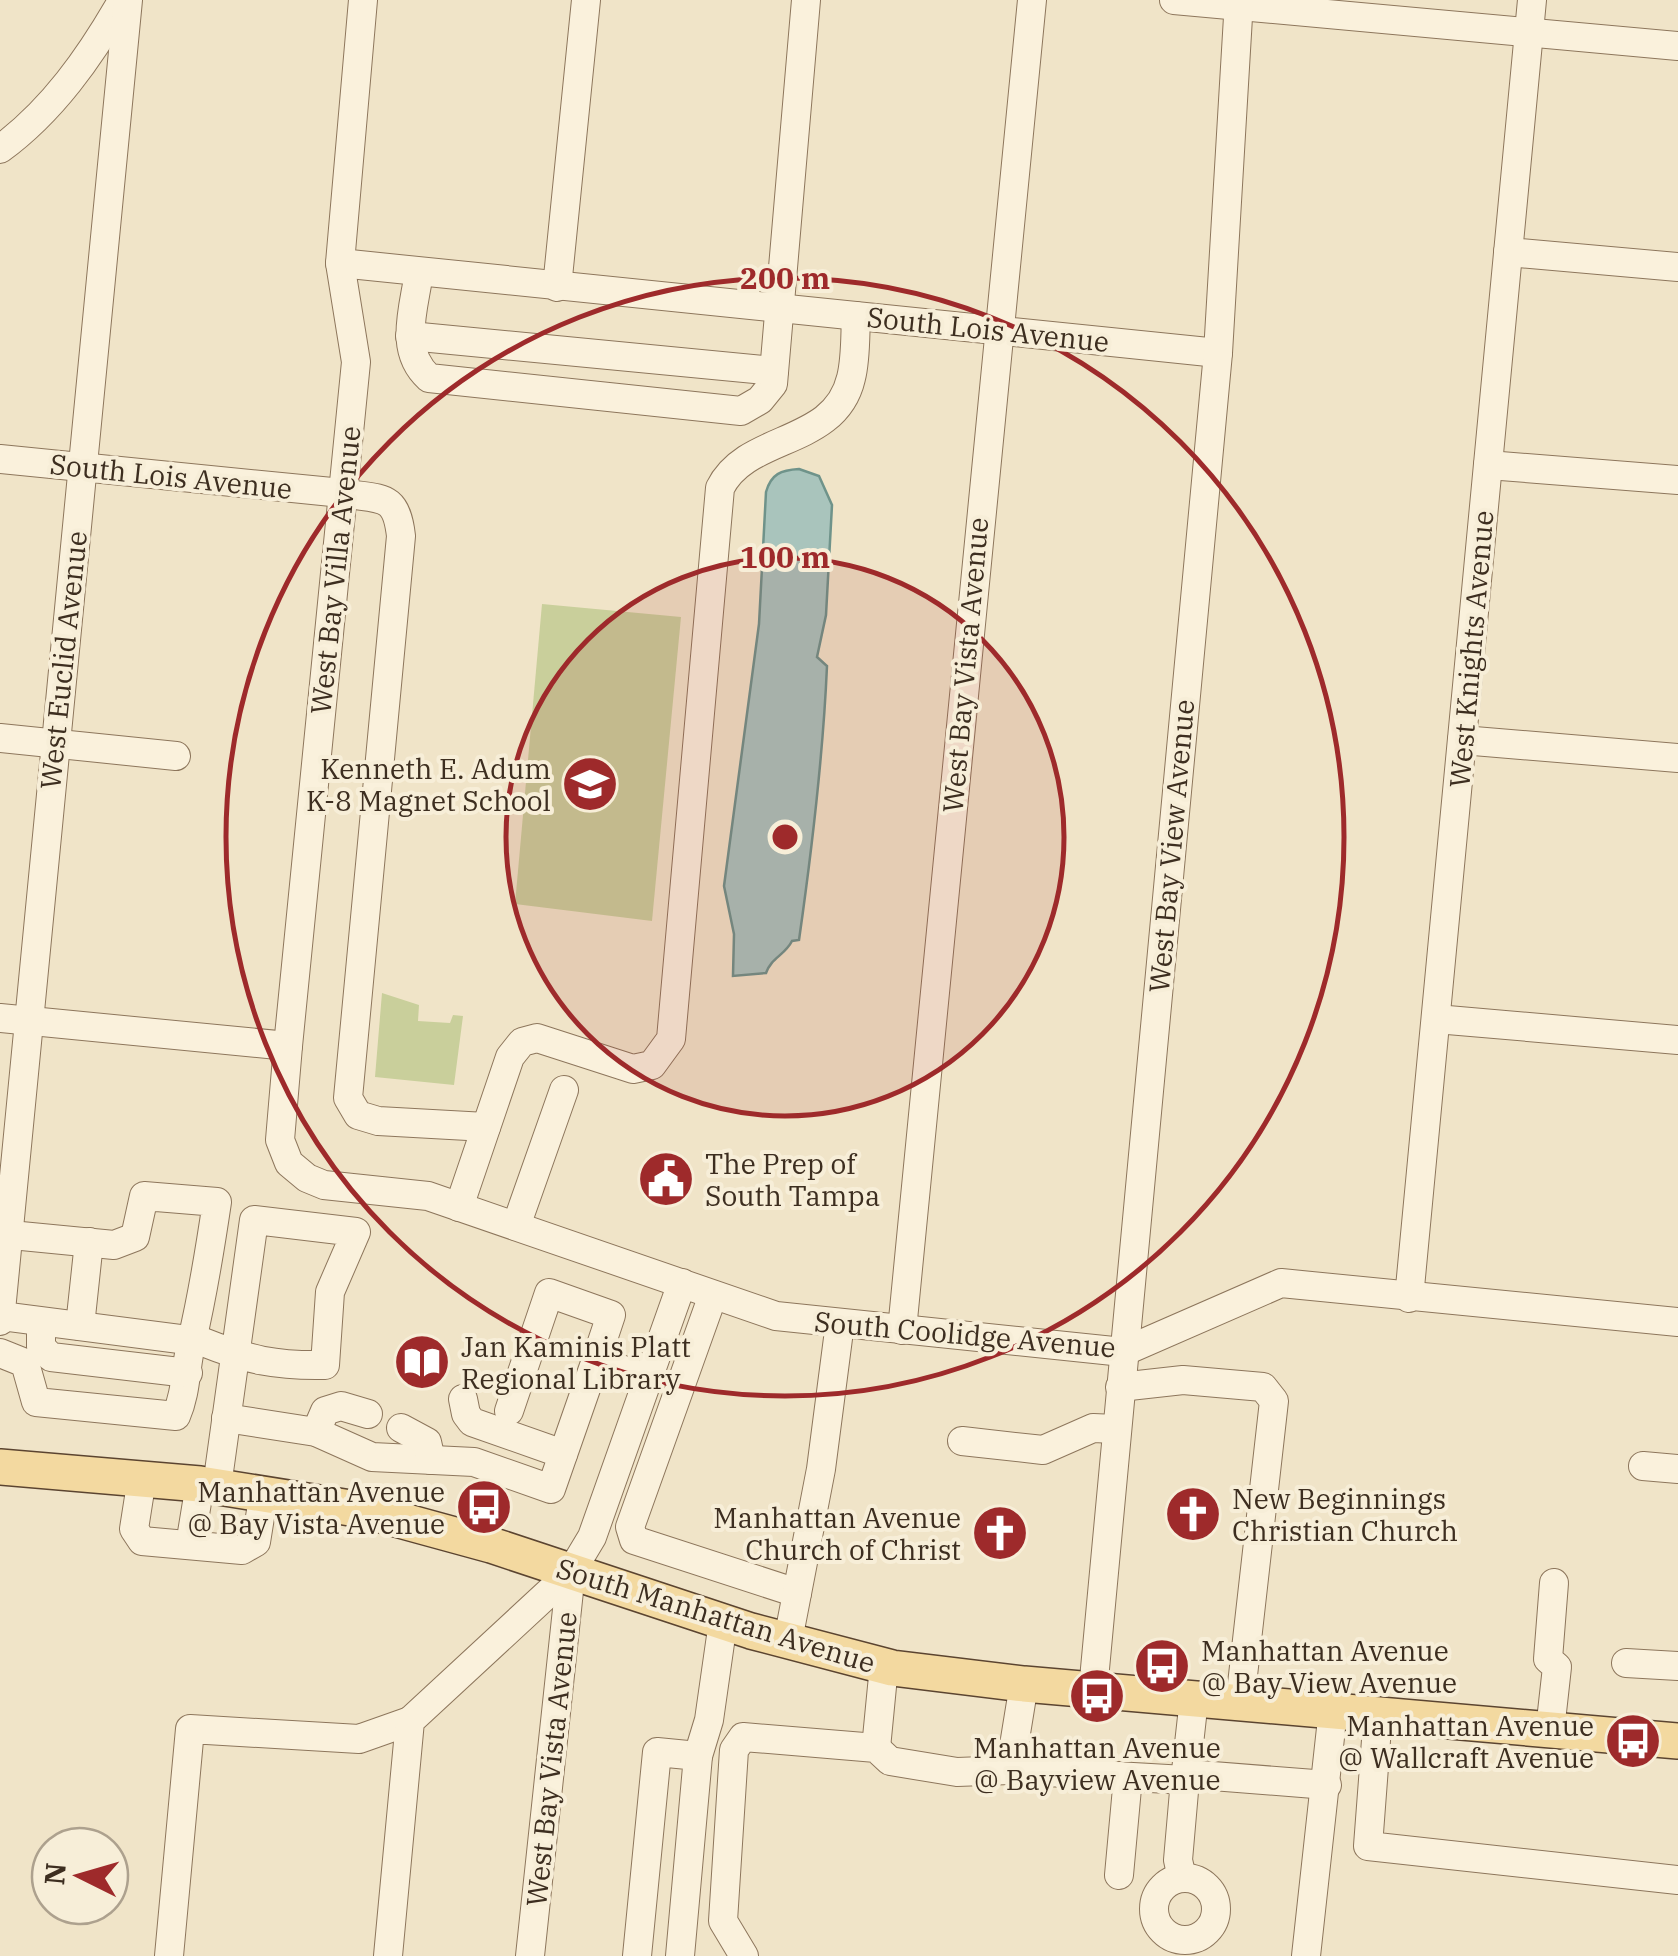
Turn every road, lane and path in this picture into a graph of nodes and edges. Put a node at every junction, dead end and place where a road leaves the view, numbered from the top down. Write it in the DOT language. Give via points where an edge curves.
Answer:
graph roads {
  1 [pos="125,0"];
  2 [pos="364,0"];
  3 [pos="586,0"];
  4 [pos="806,0"];
  5 [pos="1032,0"];
  6 [pos="1174,0"];
  7 [pos="1532,0"];
  8 [pos="1239,3"];
  9 [pos="1529,33"];
  10 [pos="1678,46"];
  11 [pos="0,149"];
  12 [pos="1508,252"];
  13 [pos="340,263"];
  14 [pos="1678,267"];
  15 [pos="419,272"];
  16 [pos="558,287"];
  17 [pos="778,308"];
  18 [pos="856,316"];
  19 [pos="997,331"];
  20 [pos="410,336"];
  21 [pos="1218,353"];
  22 [pos="774,371"];
  23 [pos="0,459"];
  24 [pos="1488,465"];
  25 [pos="82,467"];
  26 [pos="1678,480"];
  27 [pos="342,493"];
  28 [pos="0,738"];
  29 [pos="1462,740"];
  30 [pos="55,744"];
  31 [pos="176,756"];
  32 [pos="1678,758"];
  33 [pos="1436,1019"];
  34 [pos="14,1020"];
  35 [pos="1678,1040"];
  36 [pos="288,1046"];
  37 [pos="564,1090"];
  38 [pos="486,1127"];
  39 [pos="280,1140"];
  40 [pos="459,1207"];
  41 [pos="516,1226"];
  42 [pos="4,1234"];
  43 [pos="101,1243"];
  44 [pos="682,1283"];
  45 [pos="713,1295"];
  46 [pos="1410,1298"];
  47 [pos="0,1318"];
  48 [pos="41,1322"];
  49 [pos="1678,1322"];
  50 [pos="840,1323"];
  51 [pos="80,1326"];
  52 [pos="902,1330"];
  53 [pos="192,1340"];
  54 [pos="1123,1352"];
  55 [pos="0,1353"];
  56 [pos="234,1354"];
  57 [pos="596,1360"];
  58 [pos="188,1372"];
  59 [pos="645,1378"];
  60 [pos="1120,1387"];
  61 [pos="463,1399"];
  62 [pos="508,1411"];
  63 [pos="368,1414"];
  64 [pos="226,1418"];
  65 [pos="402,1428"];
  66 [pos="1116,1429"];
  67 [pos="316,1432"];
  68 [pos="962,1441"];
  69 [pos="563,1454"];
  70 [pos="431,1460"];
  71 [pos="1643,1466"];
  72 [pos="0,1467"];
  73 [pos="1678,1469"];
  74 [pos="142,1478"];
  75 [pos="209,1485"];
  76 [pos="264,1492"];
  77 [pos="190,1545"];
  78 [pos="571,1572"];
  79 [pos="1554,1583"];
  80 [pos="797,1593"];
  81 [pos="723,1622"];
  82 [pos="788,1640"];
  83 [pos="1626,1663"];
  84 [pos="884,1666"];
  85 [pos="1678,1666"];
  86 [pos="1024,1684"];
  87 [pos="1093,1690"];
  88 [pos="1194,1699"];
  89 [pos="1240,1702"];
  90 [pos="1333,1710"];
  91 [pos="1378,1714"];
  92 [pos="410,1721"];
  93 [pos="1550,1730"];
  94 [pos="1678,1740"];
  95 [pos="876,1748"];
  96 [pos="698,1756"];
  97 [pos="1010,1770"];
  98 [pos="1120,1776"];
  99 [pos="1185,1780"];
  100 [pos="1327,1785"];
  101 [pos="1119,1876"];
  102 [pos="1182,1878"];
  103 [pos="1678,1880"];
  104 [pos="169,1956"];
  105 [pos="388,1956"];
  106 [pos="530,1956"];
  107 [pos="637,1956"];
  108 [pos="680,1956"];
  109 [pos="744,1956"];
  110 [pos="1306,1956"];
  1 -- 11 [label="street" via="30,127"];
  1 -- 25 [label="street, West Euclid Avenue"];
  2 -- 13 [label="street, West Bay Villa Avenue"];
  3 -- 16 [label="street"];
  4 -- 17 [label="street"];
  5 -- 19 [label="street, West Bay Vista Avenue"];
  6 -- 8 [label="street"];
  7 -- 9 [label="street, West Knights Avenue"];
  8 -- 9 [label="street"];
  8 -- 21 [label="street, West Bay View Avenue"];
  9 -- 10 [label="street"];
  9 -- 12 [label="street, West Knights Avenue"];
  12 -- 14 [label="street"];
  12 -- 24 [label="street, West Knights Avenue"];
  13 -- 15 [label="street, South Lois Avenue"];
  13 -- 27 [label="street, West Bay Villa Avenue" via="356,362"];
  15 -- 16 [label="street, South Lois Avenue"];
  15 -- 20 [label="street"];
  16 -- 17 [label="street, South Lois Avenue"];
  17 -- 18 [label="street, South Lois Avenue"];
  17 -- 22 [label="street"];
  18 -- 19 [label="street, South Lois Avenue"];
  18 -- 38 [label="street" via="851,380 832,415 741,461 720,488 671,1039 652,1064 633,1069 537,1038 522,1042 510,1057"];
  19 -- 21 [label="street, South Lois Avenue"];
  19 -- 52 [label="street, West Bay Vista Avenue"];
  20 -- 22 [label="street"];
  20 -- 22 [label="street" via="416,365 430,378 741,411 760,400"];
  21 -- 54 [label="street, West Bay View Avenue"];
  23 -- 25 [label="street, South Lois Avenue"];
  24 -- 26 [label="street"];
  24 -- 29 [label="street, West Knights Avenue"];
  25 -- 27 [label="street, South Lois Avenue"];
  25 -- 30 [label="street, West Euclid Avenue"];
  27 -- 36 [label="street, West Bay Villa Avenue"];
  27 -- 38 [label="street, South Lois Avenue" via="390,502 398,510 401,536 348,1098 358,1115 378,1121"];
  28 -- 30 [label="street"];
  29 -- 32 [label="street"];
  29 -- 33 [label="street, West Knights Avenue"];
  30 -- 31 [label="street"];
  30 -- 34 [label="street, West Euclid Avenue"];
  33 -- 35 [label="street"];
  33 -- 46 [label="street, West Knights Avenue"];
  34 -- 36 [label="street"];
  34 -- 42 [label="street, West Euclid Avenue"];
  36 -- 39 [label="street, West Bay Villa Avenue"];
  37 -- 41 [label="street"];
  38 -- 40 [label="street"];
  39 -- 40 [label="street, South Coolidge Avenue" via="289,1163 324,1185 428,1196"];
  40 -- 41 [label="street, South Coolidge Avenue"];
  41 -- 44 [label="street, South Coolidge Avenue"];
  42 -- 43 [label="street"];
  42 -- 47 [label="street, West Euclid Avenue"];
  43 -- 51 [label="street"];
  43 -- 53 [label="street" via="135,1237 144,1196 217,1202"];
  44 -- 45 [label="street, South Coolidge Avenue"];
  44 -- 59 [label="street, West Bay Vista Avenue"];
  45 -- 50 [label="street, South Coolidge Avenue" via="776,1316"];
  45 -- 80 [label="street" via="630,1527 634,1540"];
  46 -- 49 [label="street, South Coolidge Avenue"];
  46 -- 54 [label="street, South Coolidge Avenue" via="1282,1283"];
  47 -- 48 [label="street"];
  48 -- 51 [label="street"];
  48 -- 58 [label="street" via="41,1347 51,1357"];
  50 -- 52 [label="street, South Coolidge Avenue"];
  50 -- 80 [label="street"];
  51 -- 53 [label="street"];
  52 -- 54 [label="street, South Coolidge Avenue"];
  53 -- 56 [label="street"];
  53 -- 58 [label="street"];
  54 -- 60 [label="street, West Bay View Avenue"];
  55 -- 58 [label="street" via="25,1363 36,1402 176,1416"];
  56 -- 56 [label="street" via="254,1220 356,1232 330,1292 325,1365 273,1366"];
  56 -- 64 [label="street"];
  57 -- 59 [label="street"];
  57 -- 62 [label="street" via="612,1315 549,1293"];
  57 -- 69 [label="street"];
  59 -- 78 [label="street, West Bay Vista Avenue" via="592,1537"];
  60 -- 66 [label="street, West Bay View Avenue"];
  60 -- 89 [label="street" via="1183,1380 1263,1387 1274,1401"];
  61 -- 69 [label="street" via="472,1422"];
  63 -- 67 [label="street" via="341,1406 326,1411"];
  64 -- 67 [label="street"];
  64 -- 75 [label="street"];
  65 -- 70 [label="street" via="426,1442"];
  66 -- 68 [label="street" via="1093,1428 1043,1450"];
  66 -- 87 [label="street, West Bay View Avenue"];
  67 -- 70 [label="street" via="372,1456"];
  69 -- 70 [label="street" via="551,1489 474,1462"];
  71 -- 73 [label="street"];
  72 -- 74 [label="main road, South Manhattan Avenue"];
  74 -- 75 [label="main road, South Manhattan Avenue"];
  74 -- 77 [label="street" via="134,1529 142,1541"];
  75 -- 76 [label="main road, South Manhattan Avenue"];
  75 -- 77 [label="street"];
  76 -- 77 [label="street" via="256,1542 242,1550"];
  76 -- 78 [label="main road, South Manhattan Avenue" via="442,1530"];
  78 -- 81 [label="main road, South Manhattan Avenue"];
  78 -- 92 [label="street"];
  78 -- 106 [label="street, West Bay Vista Avenue"];
  79 -- 93 [label="street" via="1548,1660 1558,1667"];
  80 -- 82 [label="street"];
  81 -- 82 [label="main road, South Manhattan Avenue"];
  81 -- 96 [label="street" via="710,1720"];
  82 -- 84 [label="main road, South Manhattan Avenue"];
  83 -- 85 [label="street"];
  84 -- 86 [label="main road, South Manhattan Avenue"];
  84 -- 95 [label="street"];
  86 -- 87 [label="main road, South Manhattan Avenue"];
  86 -- 97 [label="street"];
  87 -- 88 [label="main road, South Manhattan Avenue"];
  88 -- 89 [label="main road, South Manhattan Avenue"];
  88 -- 99 [label="street"];
  89 -- 90 [label="main road, South Manhattan Avenue"];
  90 -- 91 [label="main road, South Manhattan Avenue"];
  90 -- 100 [label="street"];
  91 -- 93 [label="main road, South Manhattan Avenue"];
  91 -- 103 [label="street" via="1368,1846"];
  92 -- 104 [label="street" via="359,1739 190,1730"];
  92 -- 105 [label="street"];
  93 -- 94 [label="main road, South Manhattan Avenue"];
  95 -- 97 [label="street" via="890,1762 957,1772"];
  95 -- 109 [label="street" via="743,1737 734,1750 723,1920"];
  96 -- 107 [label="street" via="657,1752"];
  96 -- 108 [label="street"];
  97 -- 98 [label="street"];
  98 -- 99 [label="street"];
  98 -- 101 [label="street" via="1126,1788"];
  99 -- 100 [label="street" via="1200,1775"];
  99 -- 102 [label="street"];
  100 -- 110 [label="street"];
}
